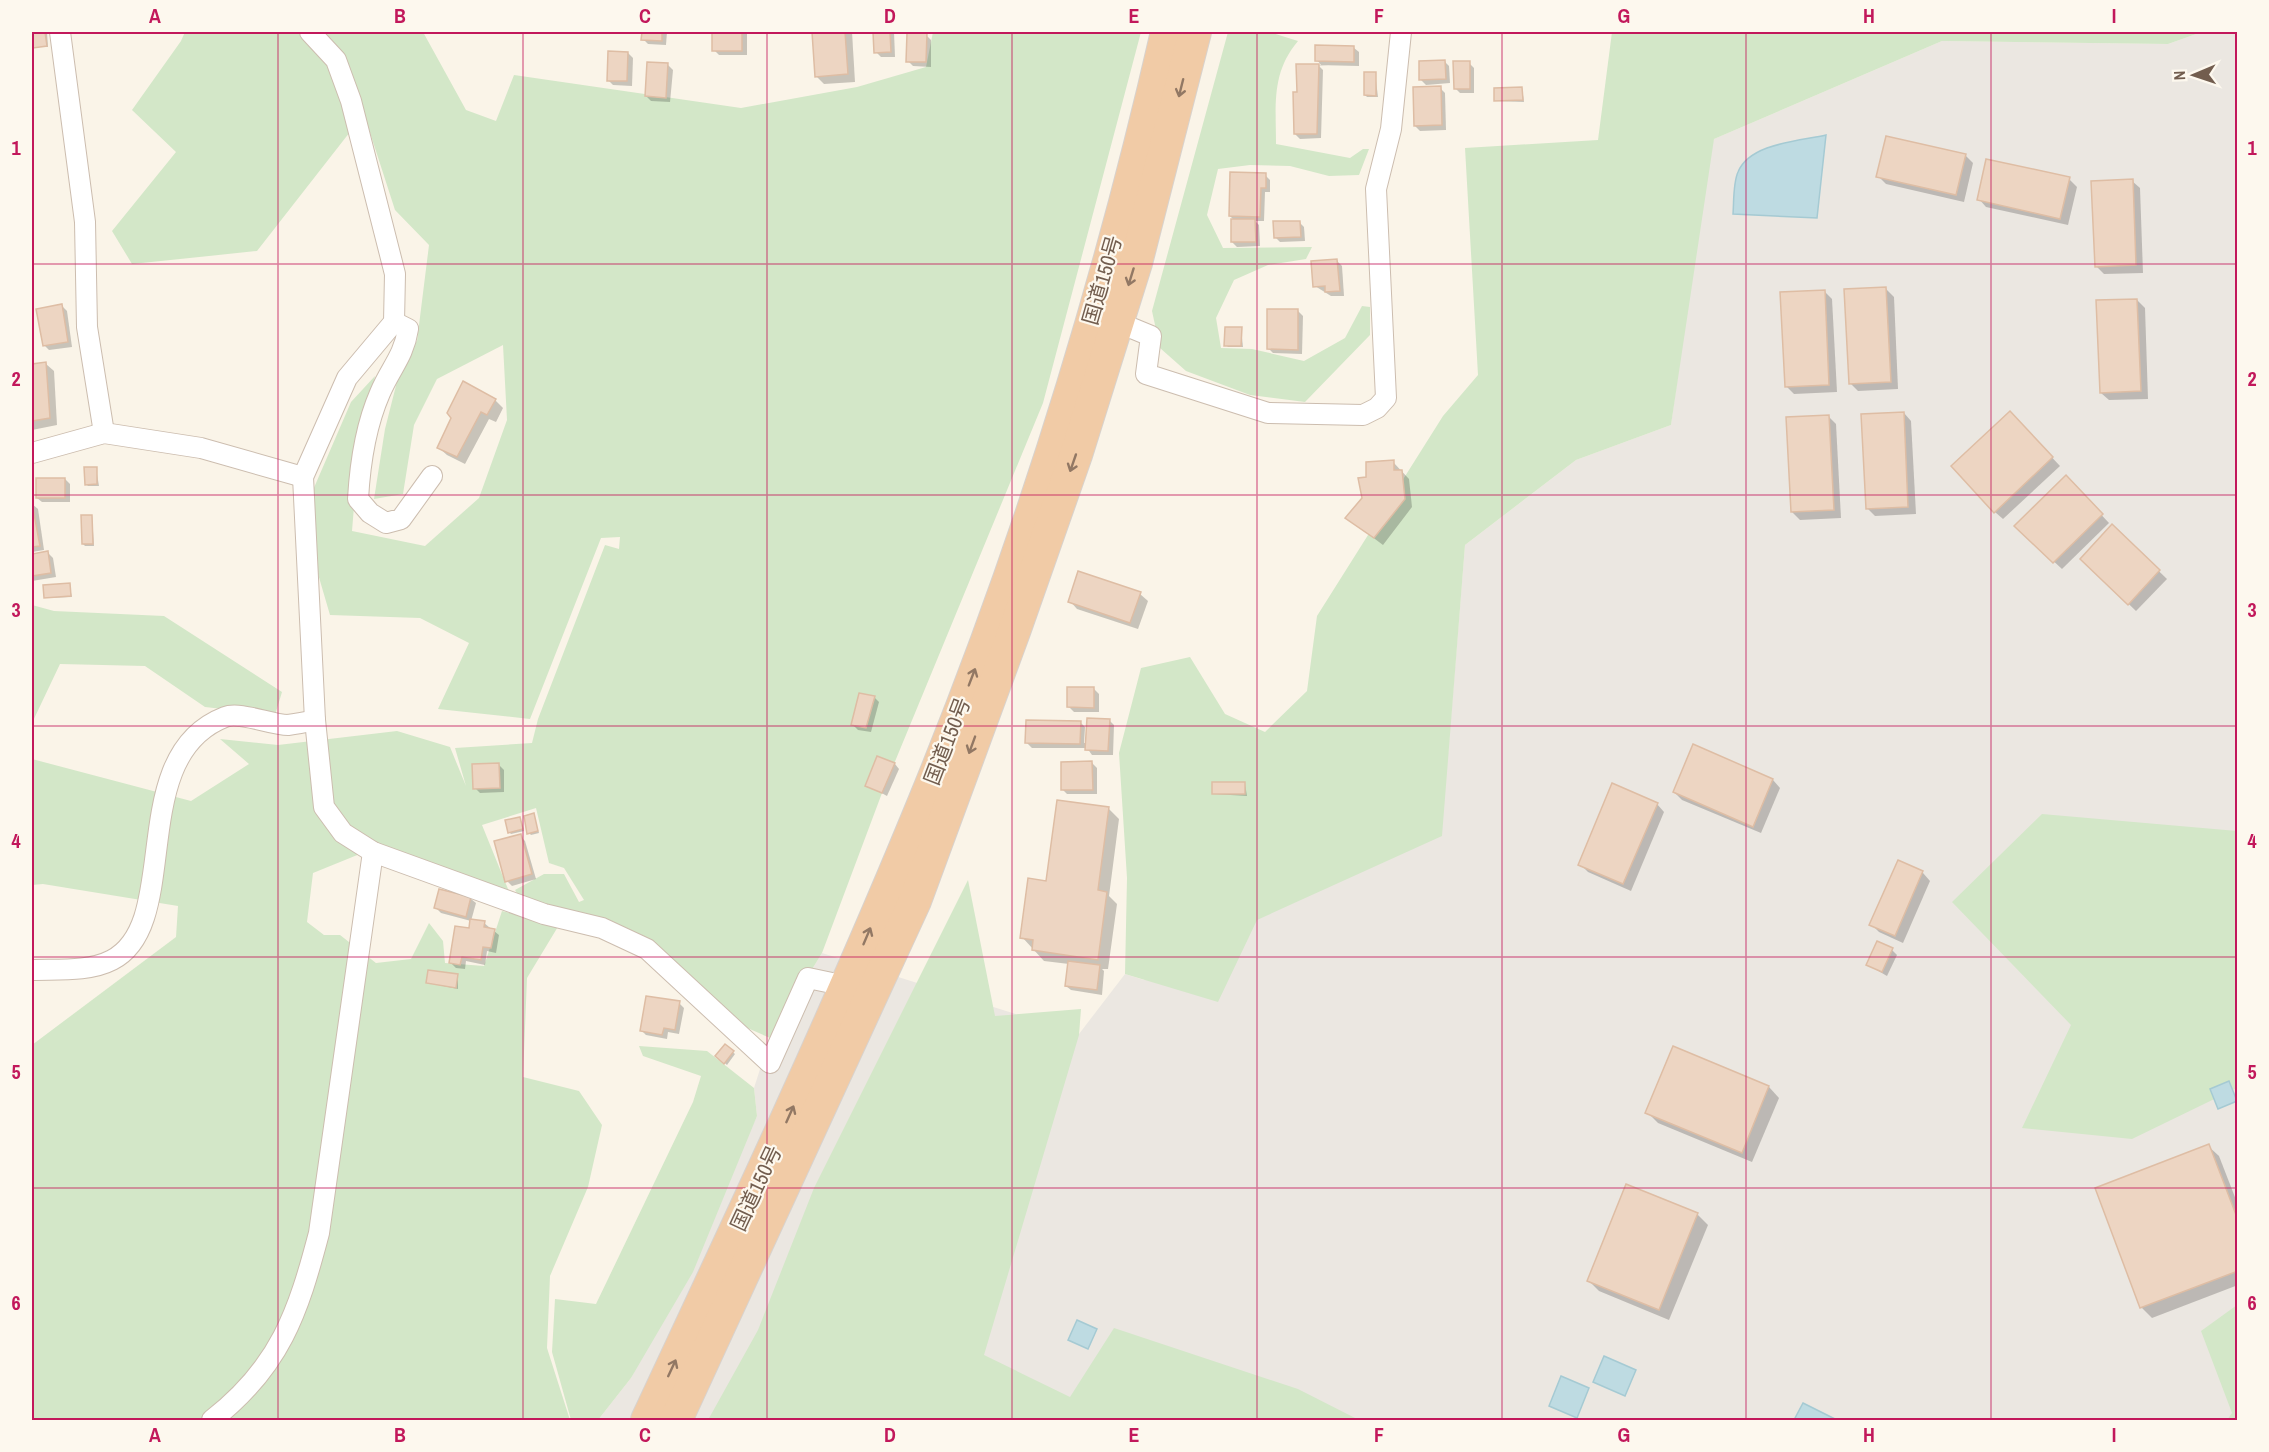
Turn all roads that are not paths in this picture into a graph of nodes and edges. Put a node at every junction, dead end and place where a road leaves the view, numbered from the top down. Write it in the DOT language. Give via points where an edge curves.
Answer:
graph roads {
  1 [pos="60,32"];
  2 [pos="310,32"];
  3 [pos="1167,32"];
  4 [pos="1195,32"];
  5 [pos="1401,32"];
  6 [pos="394,322"];
  7 [pos="1117,322"];
  8 [pos="104,433"];
  9 [pos="32,453"];
  10 [pos="432,476"];
  11 [pos="303,477"];
  12 [pos="315,720"];
  13 [pos="373,852"];
  14 [pos="32,970"];
  15 [pos="846,986"];
  16 [pos="212,1420"];
  17 [pos="647,1420"];
  18 [pos="676,1420"];
  1 -- 8 [label="street" via="85,222 87,327"];
  2 -- 6 [label="street" via="336,60 351,101 395,274"];
  15 -- 3 [label="highway, 国道150号, one-way" via="928,793 1055,441 1109,258"];
  4 -- 7 [label="highway, 国道150号, one-way" via="1136,263"];
  5 -- 7 [label="street" via="1391,129 1376,189 1386,398 1377,408 1363,415 1268,413 1146,374 1151,336"];
  6 -- 10 [label="street" via="408,329 405,350 380,394 360,462 358,499 386,523 401,519"];
  6 -- 11 [label="street" via="347,378"];
  7 -- 18 [label="highway, 国道150号, one-way" via="1076,455 915,901"];
  8 -- 9 [label="street"];
  8 -- 11 [label="street" via="201,448"];
  11 -- 12 [label="street"];
  12 -- 13 [label="street" via="324,807 343,833"];
  12 -- 14 [label="street" via="286,725 227,716 201,730 179,759 160,810 146,915 136,941 113,960 92,967"];
  13 -- 15 [label="street" via="544,915 602,928 647,949 770,1063 808,978"];
  13 -- 16 [label="street" via="319,1233 303,1294 279,1349"];
  17 -- 15 [label="highway, 国道150号, one-way"];
}
